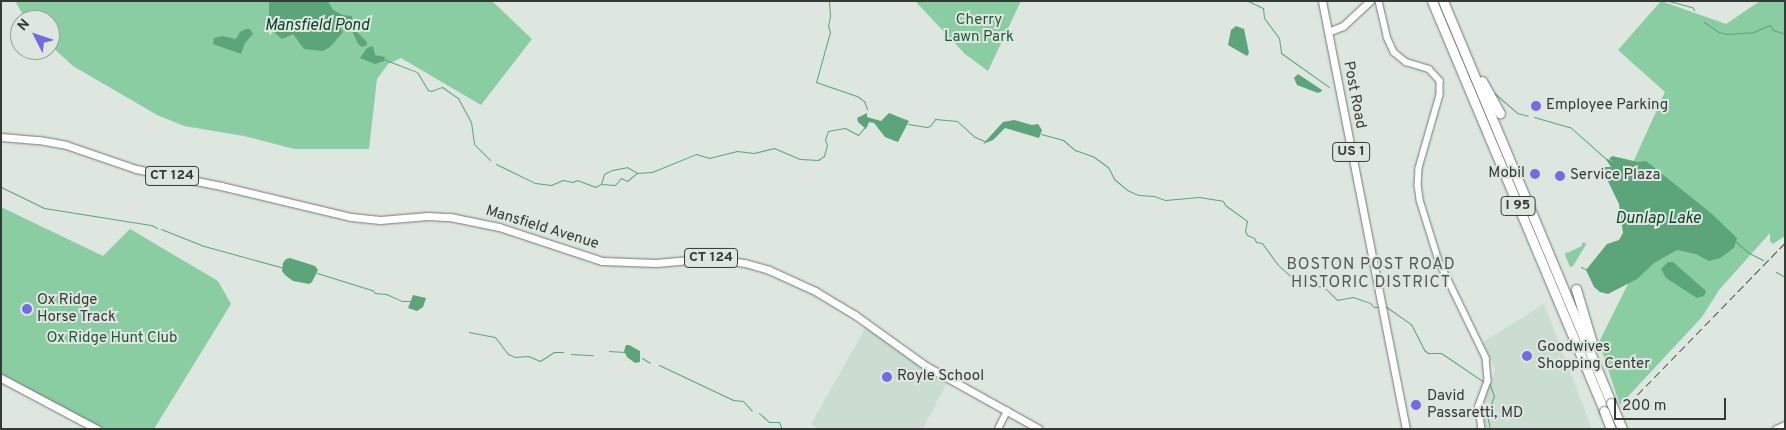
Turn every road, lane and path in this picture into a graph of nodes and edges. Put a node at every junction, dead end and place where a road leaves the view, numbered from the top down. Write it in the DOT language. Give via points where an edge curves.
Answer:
graph roads {
  1 [pos="1322,1"];
  2 [pos="1370,1"];
  3 [pos="1378,1"];
  4 [pos="1432,1"];
  5 [pos="1444,3"];
  6 [pos="1328,32"];
  7 [pos="1500,113"];
  8 [pos="1,137"];
  9 [pos="1576,289"];
  10 [pos="1,378"];
  11 [pos="1610,401"];
  12 [pos="1007,411"];
  13 [pos="1785,425"];
  14 [pos="97,429"];
  15 [pos="998,429"];
  16 [pos="1039,429"];
  17 [pos="1406,429"];
  18 [pos="1482,429"];
  19 [pos="1612,429"];
  20 [pos="1622,429"];
  21 [pos="1776,429"];
  1 -- 6 [label="main road, Post Road / US 1"];
  2 -- 6 [label="main road" via="1343,26"];
  3 -- 18 [label="street" via="1394,52 1406,62 1429,70 1440,81 1440,95 1419,168 1420,200 1439,261 1486,358 1488,381 1479,406"];
  4 -- 19 [label="highway, I 95, bridge"];
  5 -- 7 [label="highway"];
  5 -- 11 [label="highway, I 95"];
  6 -- 17 [label="main road, Post Road / US 1"];
  8 -- 12 [label="main road, Mansfield Avenue / CT 124" via="66,145 136,169 351,217 380,220 443,217 499,227 602,260 656,263 712,258 745,263 769,270 815,292 855,315 922,364"];
  9 -- 11 [label="highway"];
  10 -- 14 [label="main road"];
  11 -- 20 [label="highway, I 95, bridge"];
  12 -- 15 [label="street"];
  12 -- 16 [label="main road, Mansfield Avenue / CT 124"];
  13 -- 21 [label="main road"];
}
